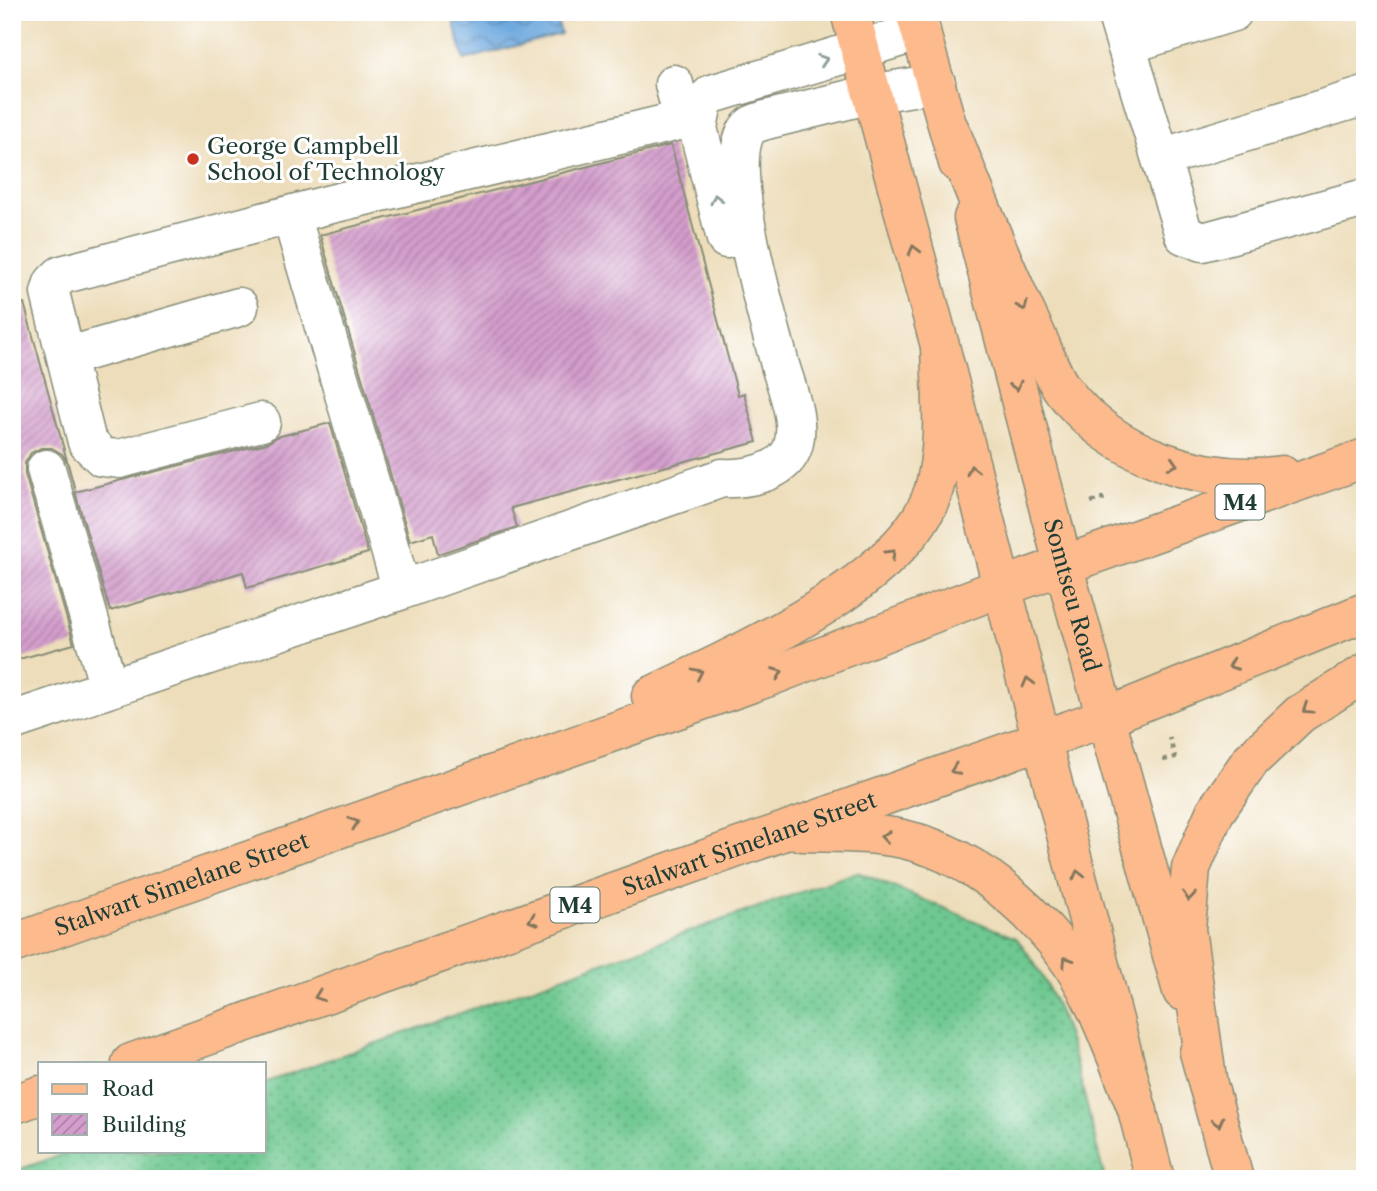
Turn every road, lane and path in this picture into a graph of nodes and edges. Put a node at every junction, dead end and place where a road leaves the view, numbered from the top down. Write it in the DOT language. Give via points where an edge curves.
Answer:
graph roads {
  1 [pos="1233,12"];
  2 [pos="918,22"];
  3 [pos="1121,29"];
  4 [pos="855,30"];
  5 [pos="936,83"];
  6 [pos="870,94"];
  7 [pos="1365,96"];
  8 [pos="685,107"];
  9 [pos="950,130"];
  10 [pos="1161,158"];
  11 [pos="1365,198"];
  12 [pos="290,215"];
  13 [pos="748,280"];
  14 [pos="239,307"];
  15 [pos="940,346"];
  16 [pos="66,357"];
  17 [pos="261,422"];
  18 [pos="1349,464"];
  19 [pos="46,469"];
  20 [pos="1063,564"];
  21 [pos="1002,587"];
  22 [pos="402,590"];
  23 [pos="1365,612"];
  24 [pos="1365,673"];
  25 [pos="109,688"];
  26 [pos="1106,717"];
  27 [pos="12,721"];
  28 [pos="1043,738"];
  29 [pos="482,777"];
  30 [pos="782,832"];
  31 [pos="12,944"];
  32 [pos="134,1062"];
  33 [pos="1208,1085"];
  34 [pos="38,1097"];
  35 [pos="12,1105"];
  36 [pos="1138,1111"];
  37 [pos="1155,1179"];
  38 [pos="1234,1179"];
  1 -- 3 [label="lane"];
  2 -- 4 [label="lane"];
  2 -- 5 [label="main road, Somtseu Road"];
  3 -- 10 [label="lane"];
  4 -- 6 [label="main road"];
  8 -- 4 [label="lane, one-way"];
  5 -- 6 [label="lane"];
  5 -- 9 [label="main road, Somtseu Road"];
  6 -- 13 [label="lane" via="766,120 751,125 745,134 738,155"];
  15 -- 6 [label="main road, one-way"];
  7 -- 10 [label="lane"];
  8 -- 12 [label="lane"];
  13 -- 8 [label="lane, one-way" via="698,128"];
  9 -- 18 [label="main road, one-way" via="1062,389 1101,429 1147,456 1199,472 1250,479"];
  9 -- 20 [label="main road, Somtseu Road, one-way"];
  10 -- 11 [label="lane" via="1184,235 1203,243"];
  12 -- 16 [label="lane" via="61,275 50,293"];
  12 -- 22 [label="lane"];
  13 -- 22 [label="lane" via="775,433 772,442 722,478"];
  14 -- 16 [label="lane"];
  21 -- 15 [label="main road, one-way"];
  29 -- 15 [label="main road, one-way" via="759,644 883,562 912,533 934,492 943,453"];
  16 -- 17 [label="lane" via="87,442 102,457 119,459"];
  18 -- 20 [label="main road, M4"];
  19 -- 25 [label="lane"];
  20 -- 21 [label="main road, Stalwart Simelane Street / M4"];
  20 -- 26 [label="main road, Somtseu Road"];
  28 -- 21 [label="main road, one-way"];
  29 -- 21 [label="main road, Stalwart Simelane Street / M4, one-way" via="769,677"];
  22 -- 25 [label="lane"];
  23 -- 26 [label="main road, Stalwart Simelane Street / M4, one-way"];
  24 -- 33 [label="main road, one-way" via="1300,714 1251,760 1215,812 1191,868 1186,929"];
  25 -- 27 [label="lane"];
  26 -- 28 [label="main road, Stalwart Simelane Street / M4"];
  26 -- 33 [label="main road, Somtseu Road"];
  28 -- 30 [label="main road, Stalwart Simelane Street / M4, one-way"];
  36 -- 28 [label="main road, one-way"];
  31 -- 29 [label="main road, Stalwart Simelane Street / M4, one-way"];
  30 -- 32 [label="main road, Stalwart Simelane Street / M4, one-way"];
  36 -- 30 [label="main road, one-way" via="1093,999 1024,906 988,877 905,839"];
  33 -- 38 [label="main road, Somtseu Road, one-way"];
  34 -- 35 [label="main road"];
  36 -- 37 [label="main road"];
}
